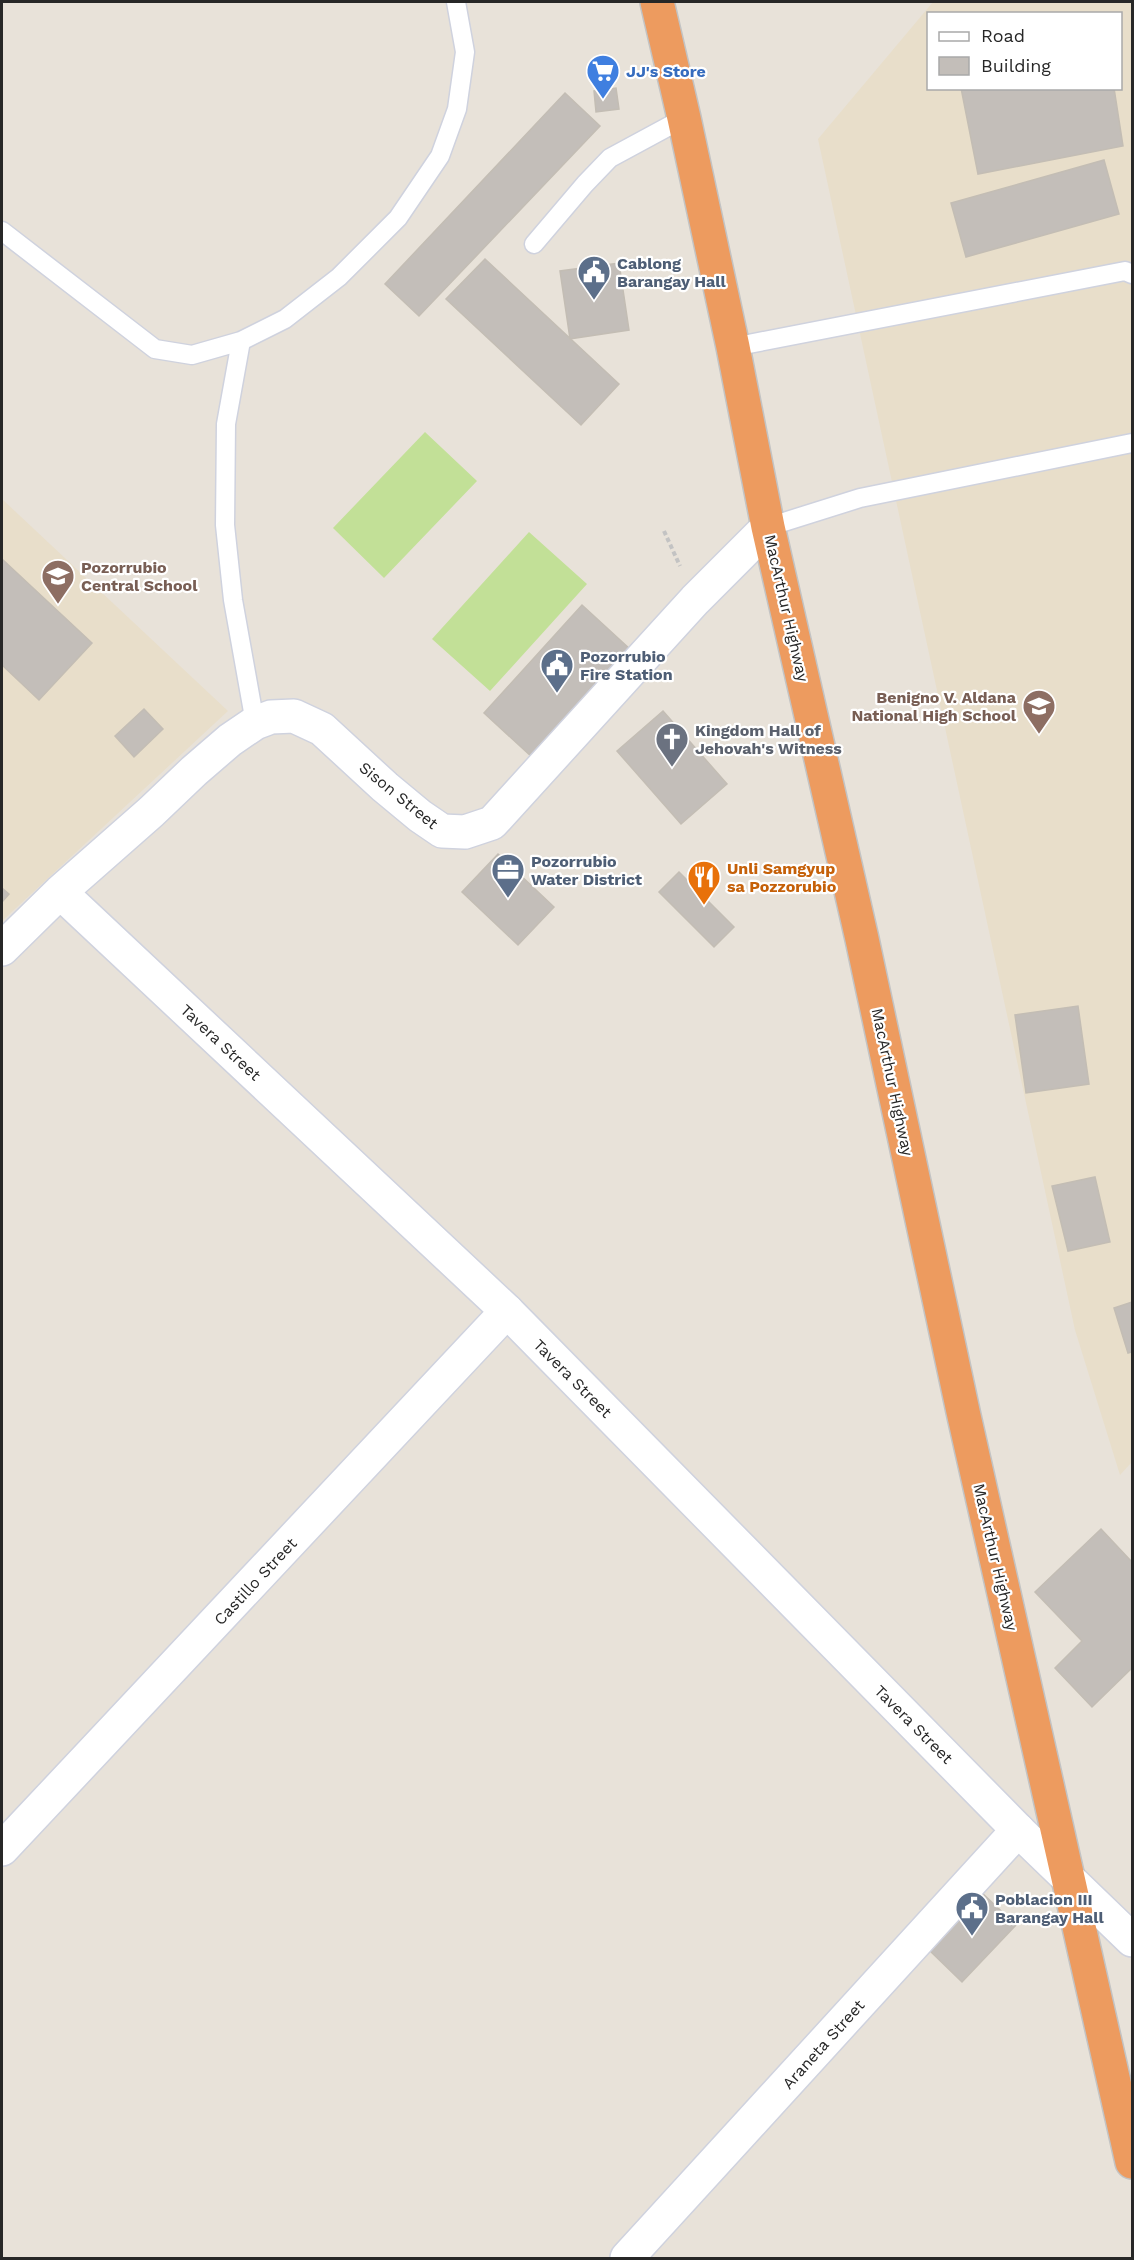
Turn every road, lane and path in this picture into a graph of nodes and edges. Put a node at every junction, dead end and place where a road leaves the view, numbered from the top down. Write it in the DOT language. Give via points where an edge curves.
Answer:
graph roads {
  1 [pos="456,2"];
  2 [pos="657,2"];
  3 [pos="684,118"];
  4 [pos="2,231"];
  5 [pos="534,244"];
  6 [pos="1132,274"];
  7 [pos="241,341"];
  8 [pos="733,347"];
  9 [pos="1132,442"];
  10 [pos="768,527"];
  11 [pos="255,723"];
  12 [pos="60,892"];
  13 [pos="2,950"];
  14 [pos="507,1311"];
  15 [pos="1018,1830"];
  16 [pos="2,1849"];
  17 [pos="1069,1880"];
  18 [pos="1132,1940"];
  19 [pos="1132,2162"];
  20 [pos="627,2259"];
  1 -- 7 [label="lane" via="465,52 457,110 440,156 398,218 339,277 285,319"];
  2 -- 3 [label="highway, MacArthur Highway"];
  3 -- 5 [label="lane" via="610,158"];
  3 -- 8 [label="highway, MacArthur Highway"];
  4 -- 7 [label="lane" via="155,349 192,355"];
  6 -- 8 [label="lane" via="1125,272"];
  7 -- 11 [label="lane" via="226,424 225,525 233,600"];
  8 -- 10 [label="highway, MacArthur Highway"];
  9 -- 10 [label="lane" via="860,498"];
  10 -- 11 [label="street, Sison Street" via="695,600 492,823 465,832 442,831 385,787 322,729 283,715"];
  10 -- 17 [label="highway, MacArthur Highway"];
  11 -- 12 [label="street, Sison Street" via="203,763"];
  12 -- 13 [label="street, Sison Street"];
  12 -- 14 [label="street, Tavera Street"];
  14 -- 15 [label="street, Tavera Street"];
  14 -- 16 [label="street, Castillo Street"];
  15 -- 17 [label="street, Tavera Street"];
  15 -- 20 [label="street, Araneta Street"];
  17 -- 18 [label="street, Tavera Street"];
  17 -- 19 [label="highway, MacArthur Highway"];
}
